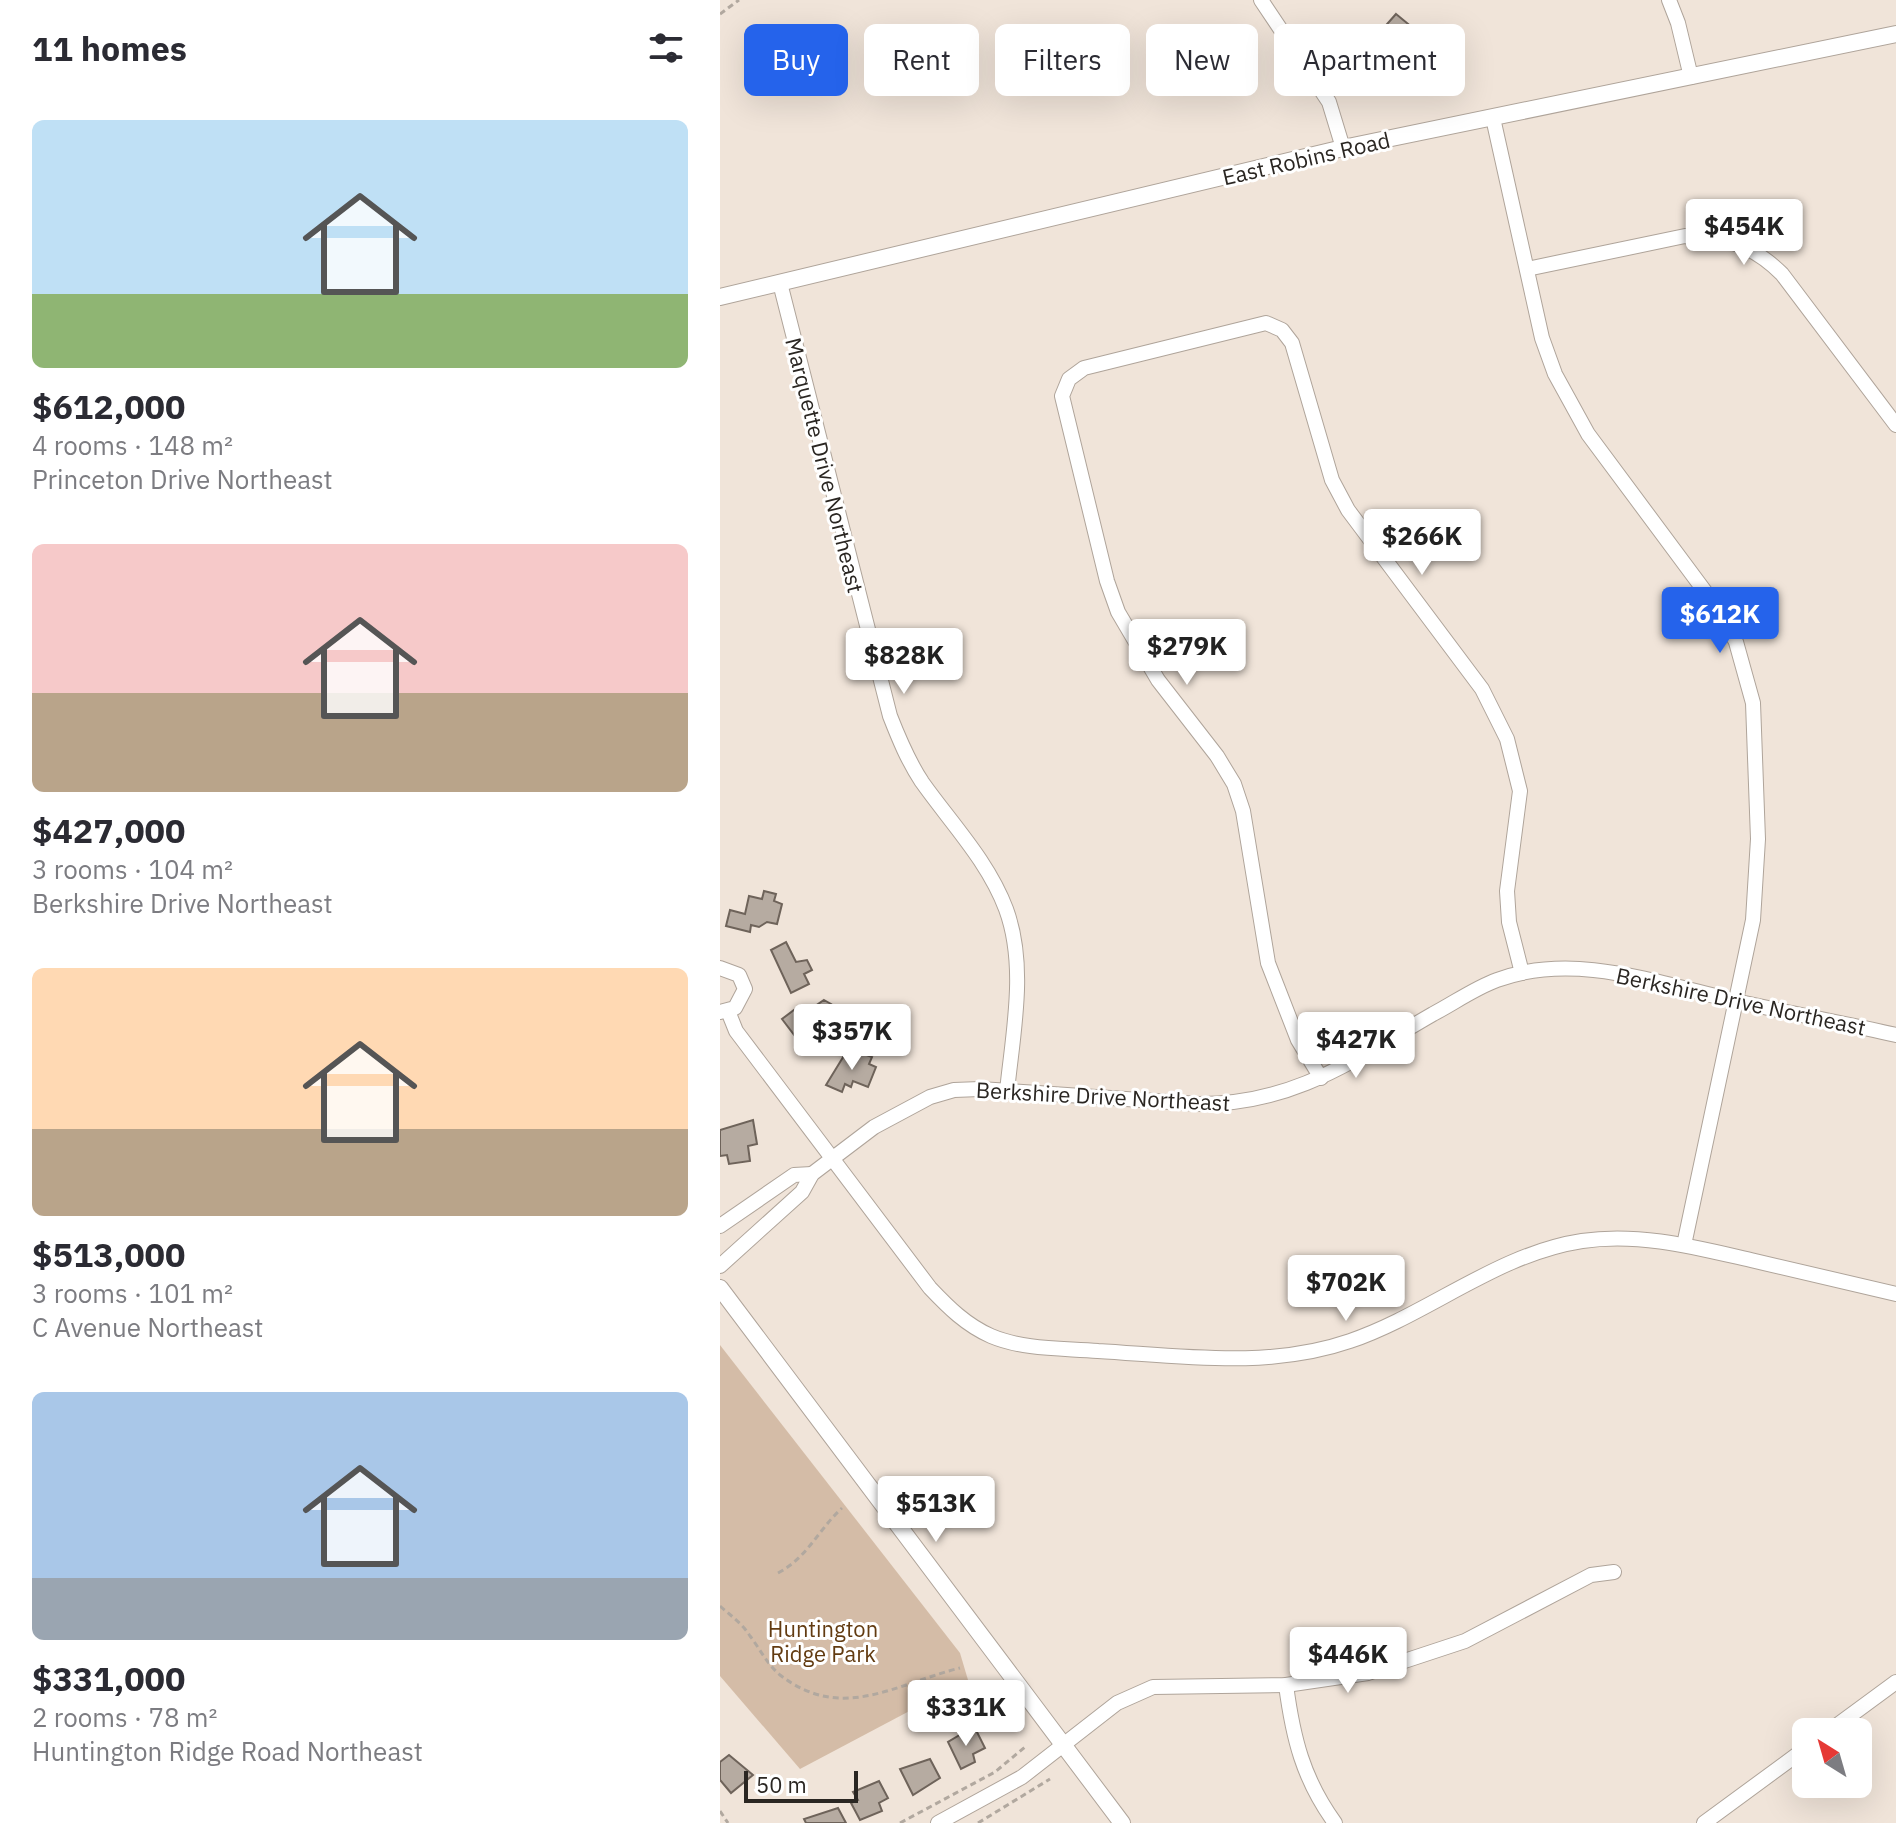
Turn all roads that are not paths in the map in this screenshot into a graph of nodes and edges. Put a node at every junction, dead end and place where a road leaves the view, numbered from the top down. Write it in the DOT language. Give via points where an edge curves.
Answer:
graph roads {
  1 [pos="1261,0"];
  2 [pos="1669,0"];
  3 [pos="1896,34"];
  4 [pos="1691,77"];
  5 [pos="1493,118"];
  6 [pos="1343,148"];
  7 [pos="1527,269"];
  8 [pos="780,283"];
  9 [pos="720,297"];
  10 [pos="1896,425"];
  11 [pos="720,968"];
  12 [pos="1522,973"];
  13 [pos="1738,1002"];
  14 [pos="724,1012"];
  15 [pos="1896,1035"];
  16 [pos="1321,1078"];
  17 [pos="1007,1091"];
  18 [pos="833,1158"];
  19 [pos="812,1174"];
  20 [pos="720,1226"];
  21 [pos="1684,1245"];
  22 [pos="720,1266"];
  23 [pos="720,1288"];
  24 [pos="1896,1294"];
  25 [pos="1614,1572"];
  26 [pos="1896,1682"];
  27 [pos="1286,1685"];
  28 [pos="1847,1718"];
  29 [pos="1063,1746"];
  30 [pos="1792,1758"];
  31 [pos="938,1823"];
  32 [pos="1122,1823"];
  33 [pos="1335,1823"];
  34 [pos="1704,1823"];
  1 -- 6 [label="street" via="1329,102"];
  2 -- 4 [label="street"];
  3 -- 4 [label="street, East Robins Road"];
  4 -- 5 [label="street, East Robins Road"];
  5 -- 6 [label="street, East Robins Road"];
  5 -- 7 [label="street"];
  6 -- 8 [label="street, East Robins Road"];
  7 -- 10 [label="street" via="1685,236 1711,236 1761,253"];
  7 -- 13 [label="street" via="1542,338 1569,404 1718,609 1745,670 1757,750 1758,839 1753,920"];
  8 -- 9 [label="street, East Robins Road"];
  8 -- 17 [label="street, Marquette Drive Northeast" via="890,716 921,779 976,852 1006,911 1017,992"];
  11 -- 14 [label="street" via="739,975 745,989 741,1003"];
  12 -- 13 [label="street, Berkshire Drive Northeast" via="1590,969"];
  12 -- 16 [label="street, Berkshire Drive Northeast" via="1496,980"];
  12 -- 16 [label="street" via="1507,891 1520,791 1507,739 1482,689 1337,490 1292,343 1282,330 1266,323 1084,368 1069,379 1062,396 1107,581 1118,612 1158,680 1234,784 1248,836 1268,963 1298,1040"];
  13 -- 15 [label="street, Berkshire Drive Northeast"];
  13 -- 21 [label="street"];
  14 -- 18 [label="street"];
  16 -- 17 [label="street, Berkshire Drive Northeast" via="1296,1090 1235,1104"];
  17 -- 18 [label="street, Berkshire Drive Northeast" via="954,1090 930,1097 874,1127"];
  18 -- 19 [label="street, Berkshire Drive Northeast"];
  18 -- 21 [label="street" via="930,1288 958,1317 992,1337 1029,1346 1231,1360 1285,1356 1347,1343 1399,1323 1506,1264 1542,1251 1619,1239"];
  19 -- 20 [label="street" via="794,1175"];
  19 -- 22 [label="street, Berkshire Drive Northeast" via="802,1192"];
  21 -- 24 [label="street"];
  23 -- 29 [label="street"];
  25 -- 27 [label="street" via="1591,1575 1506,1622 1422,1657 1368,1673"];
  26 -- 28 [label="street"];
  27 -- 29 [label="street" via="1153,1687 1117,1703"];
  27 -- 33 [label="street" via="1294,1743 1306,1778"];
  29 -- 31 [label="street" via="1022,1777"];
  29 -- 32 [label="street"];
  30 -- 34 [label="street"];
}
